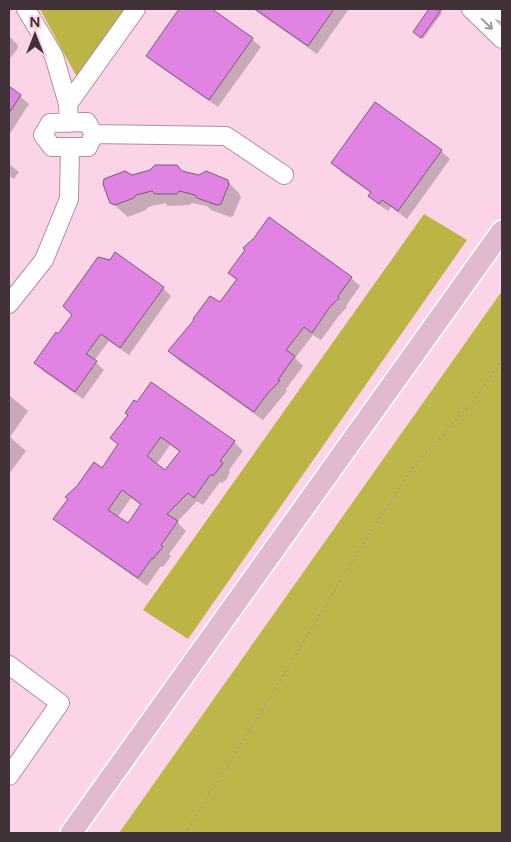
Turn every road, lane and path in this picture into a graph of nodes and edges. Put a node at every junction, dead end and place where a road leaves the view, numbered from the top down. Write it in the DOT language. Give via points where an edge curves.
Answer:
graph roads {
  1 [pos="26,9"];
  2 [pos="136,9"];
  3 [pos="472,9"];
  4 [pos="494,9"];
  5 [pos="502,12"];
  6 [pos="502,39"];
  7 [pos="68,104"];
  8 [pos="69,123"];
  9 [pos="94,134"];
  10 [pos="70,147"];
  11 [pos="284,175"];
  12 [pos="502,231"];
  13 [pos="9,304"];
  14 [pos="502,360"];
  15 [pos="9,665"];
  16 [pos="9,776"];
  17 [pos="71,833"];
  18 [pos="185,833"];
  1 -- 7 [label="street" via="54,56"];
  2 -- 7 [label="street"];
  3 -- 6 [label="street, one-way"];
  4 -- 5 [label="street"];
  7 -- 8 [label="street"];
  8 -- 9 [label="street" via="87,122"];
  8 -- 10 [label="street" via="50,123 43,135 52,147"];
  9 -- 10 [label="street" via="88,146"];
  9 -- 11 [label="street" via="226,136"];
  10 -- 13 [label="street" via="69,199 44,260"];
  12 -- 17 [label="main road"];
  14 -- 18 [label="path" via="475,399 406,478"];
  15 -- 16 [label="street" via="60,703"];
}
